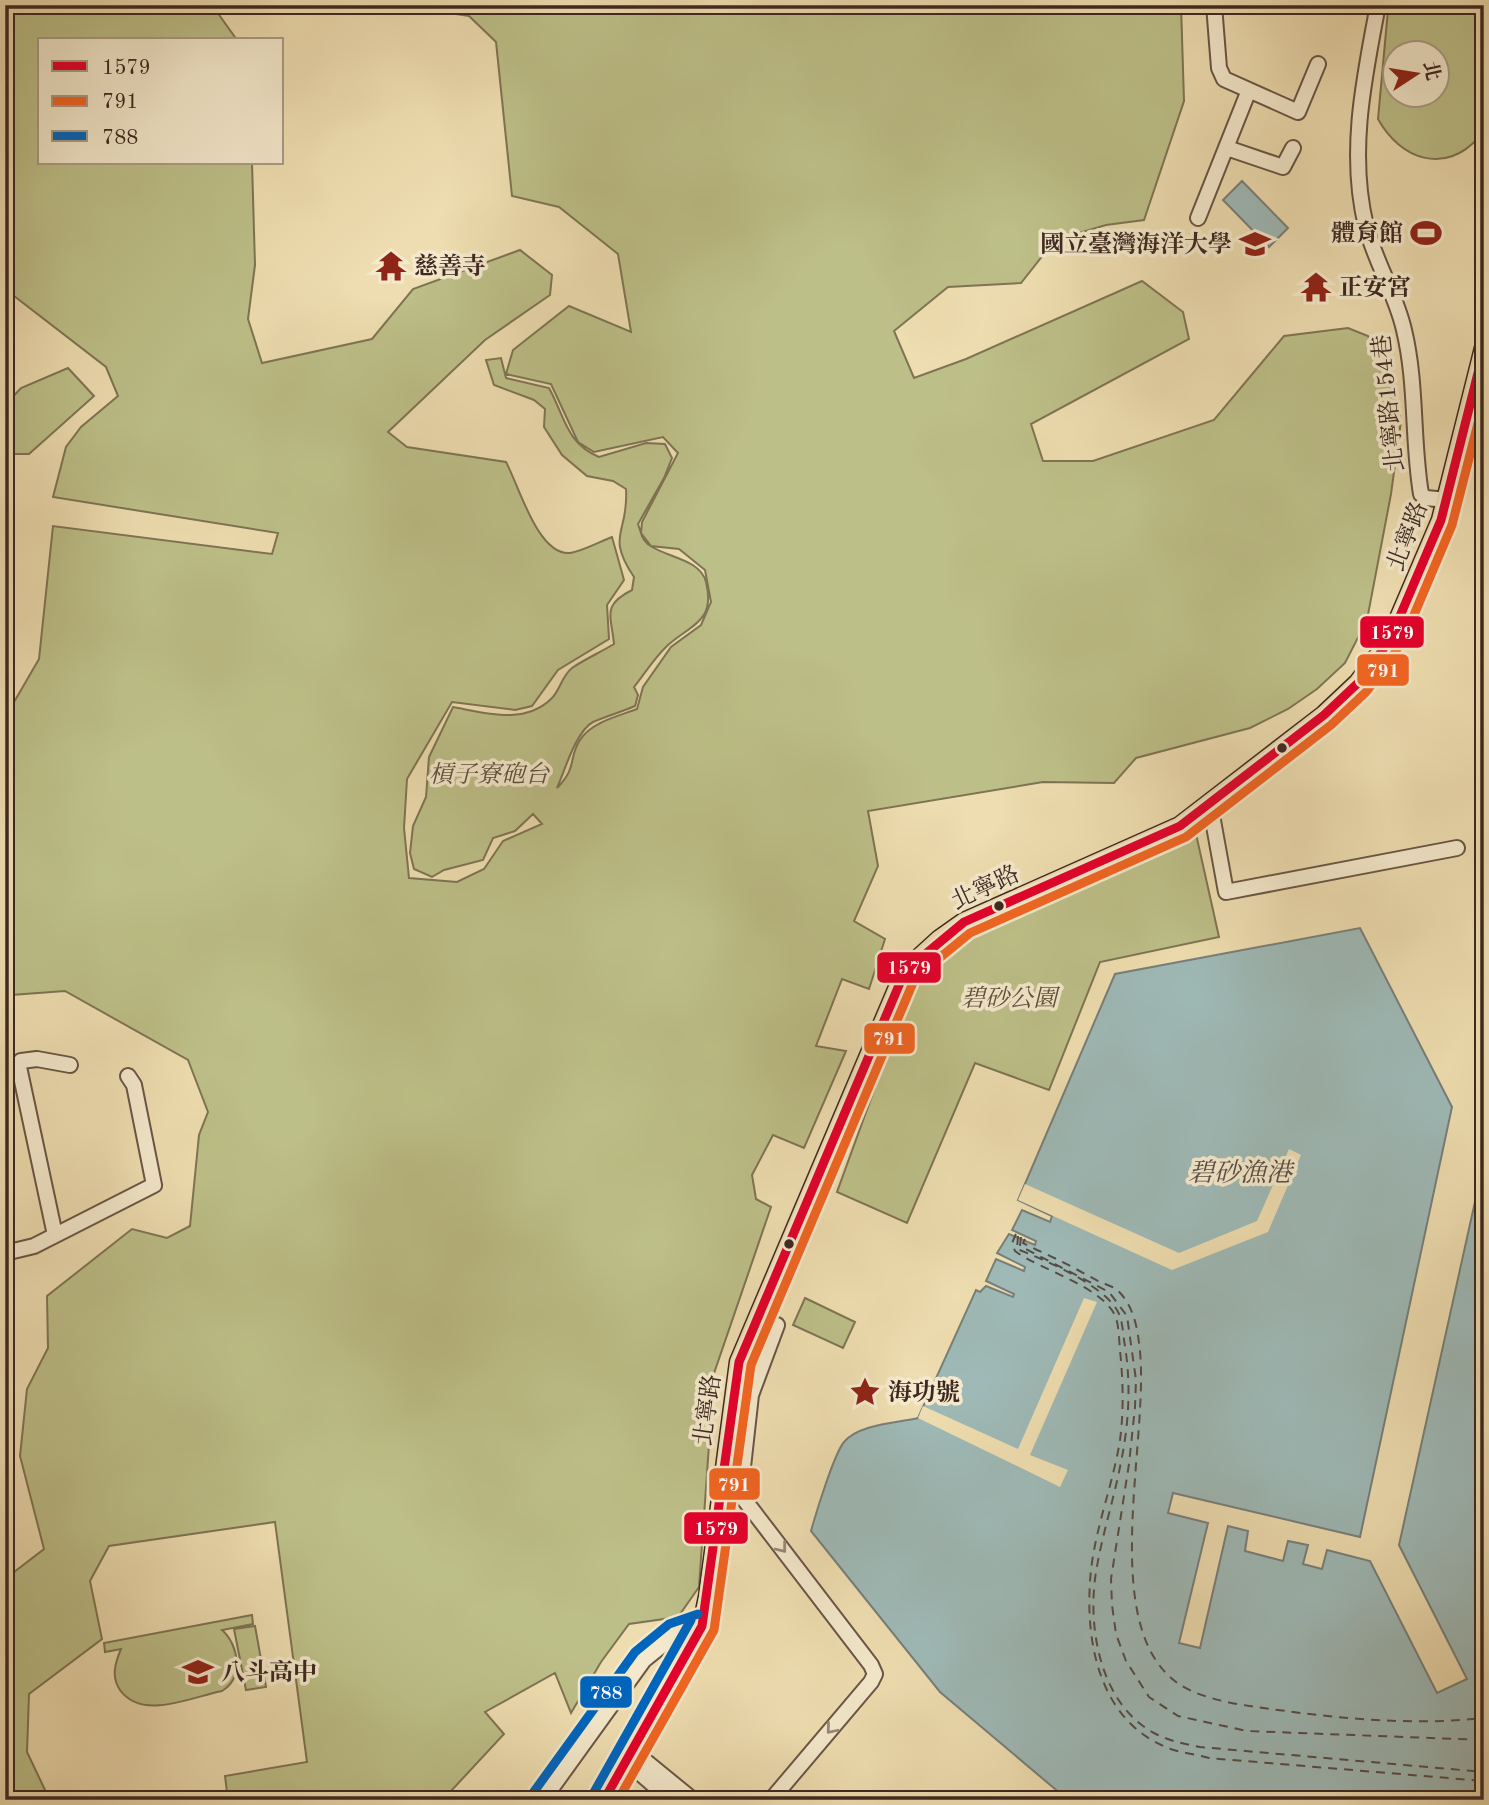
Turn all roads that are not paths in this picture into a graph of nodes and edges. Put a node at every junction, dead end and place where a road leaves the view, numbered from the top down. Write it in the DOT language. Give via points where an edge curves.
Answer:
graph roads {
  1 [pos="1214,5"];
  2 [pos="1378,5"];
  3 [pos="1318,64"];
  4 [pos="1249,90"];
  5 [pos="1227,148"];
  6 [pos="1293,148"];
  7 [pos="1198,218"];
  8 [pos="1484,348"];
  9 [pos="1447,500"];
  10 [pos="1210,804"];
  11 [pos="1457,848"];
  12 [pos="70,1065"];
  13 [pos="128,1076"];
  14 [pos="55,1236"];
  15 [pos="5,1253"];
  16 [pos="777,1325"];
  17 [pos="702,1626"];
  18 [pos="630,1757"];
  19 [pos="543,1800"];
  20 [pos="604,1800"];
  21 [pos="671,1800"];
  22 [pos="693,1800"];
  23 [pos="771,1800"];
  1 -- 4 [label="street" via="1219,68 1224,79"];
  2 -- 9 [label="street, 北寧路154巷" via="1359,128 1360,193 1371,244 1392,288 1405,331 1415,395 1421,494"];
  3 -- 4 [label="street" via="1298,112"];
  4 -- 5 [label="street"];
  5 -- 6 [label="street" via="1283,167"];
  5 -- 7 [label="street"];
  8 -- 9 [label="main road, 北寧路"];
  9 -- 10 [label="main road, 北寧路" via="1397,623 1363,678 1335,706"];
  10 -- 11 [label="street" via="1226,892"];
  10 -- 17 [label="main road, 北寧路" via="1161,836 964,922 905,971 739,1362"];
  12 -- 14 [label="street" via="30,1059 21,1061 19,1067"];
  13 -- 14 [label="street" via="134,1085 154,1185"];
  14 -- 15 [label="street"];
  16 -- 23 [label="street, one-way" via="751,1395 740,1494 874,1674"];
  17 -- 18 [label="main road, 北寧路"];
  17 -- 19 [label="street" via="674,1635 644,1660"];
  18 -- 20 [label="main road, 北寧路"];
  18 -- 21 [label="street"];
  18 -- 22 [label="street"];
}
